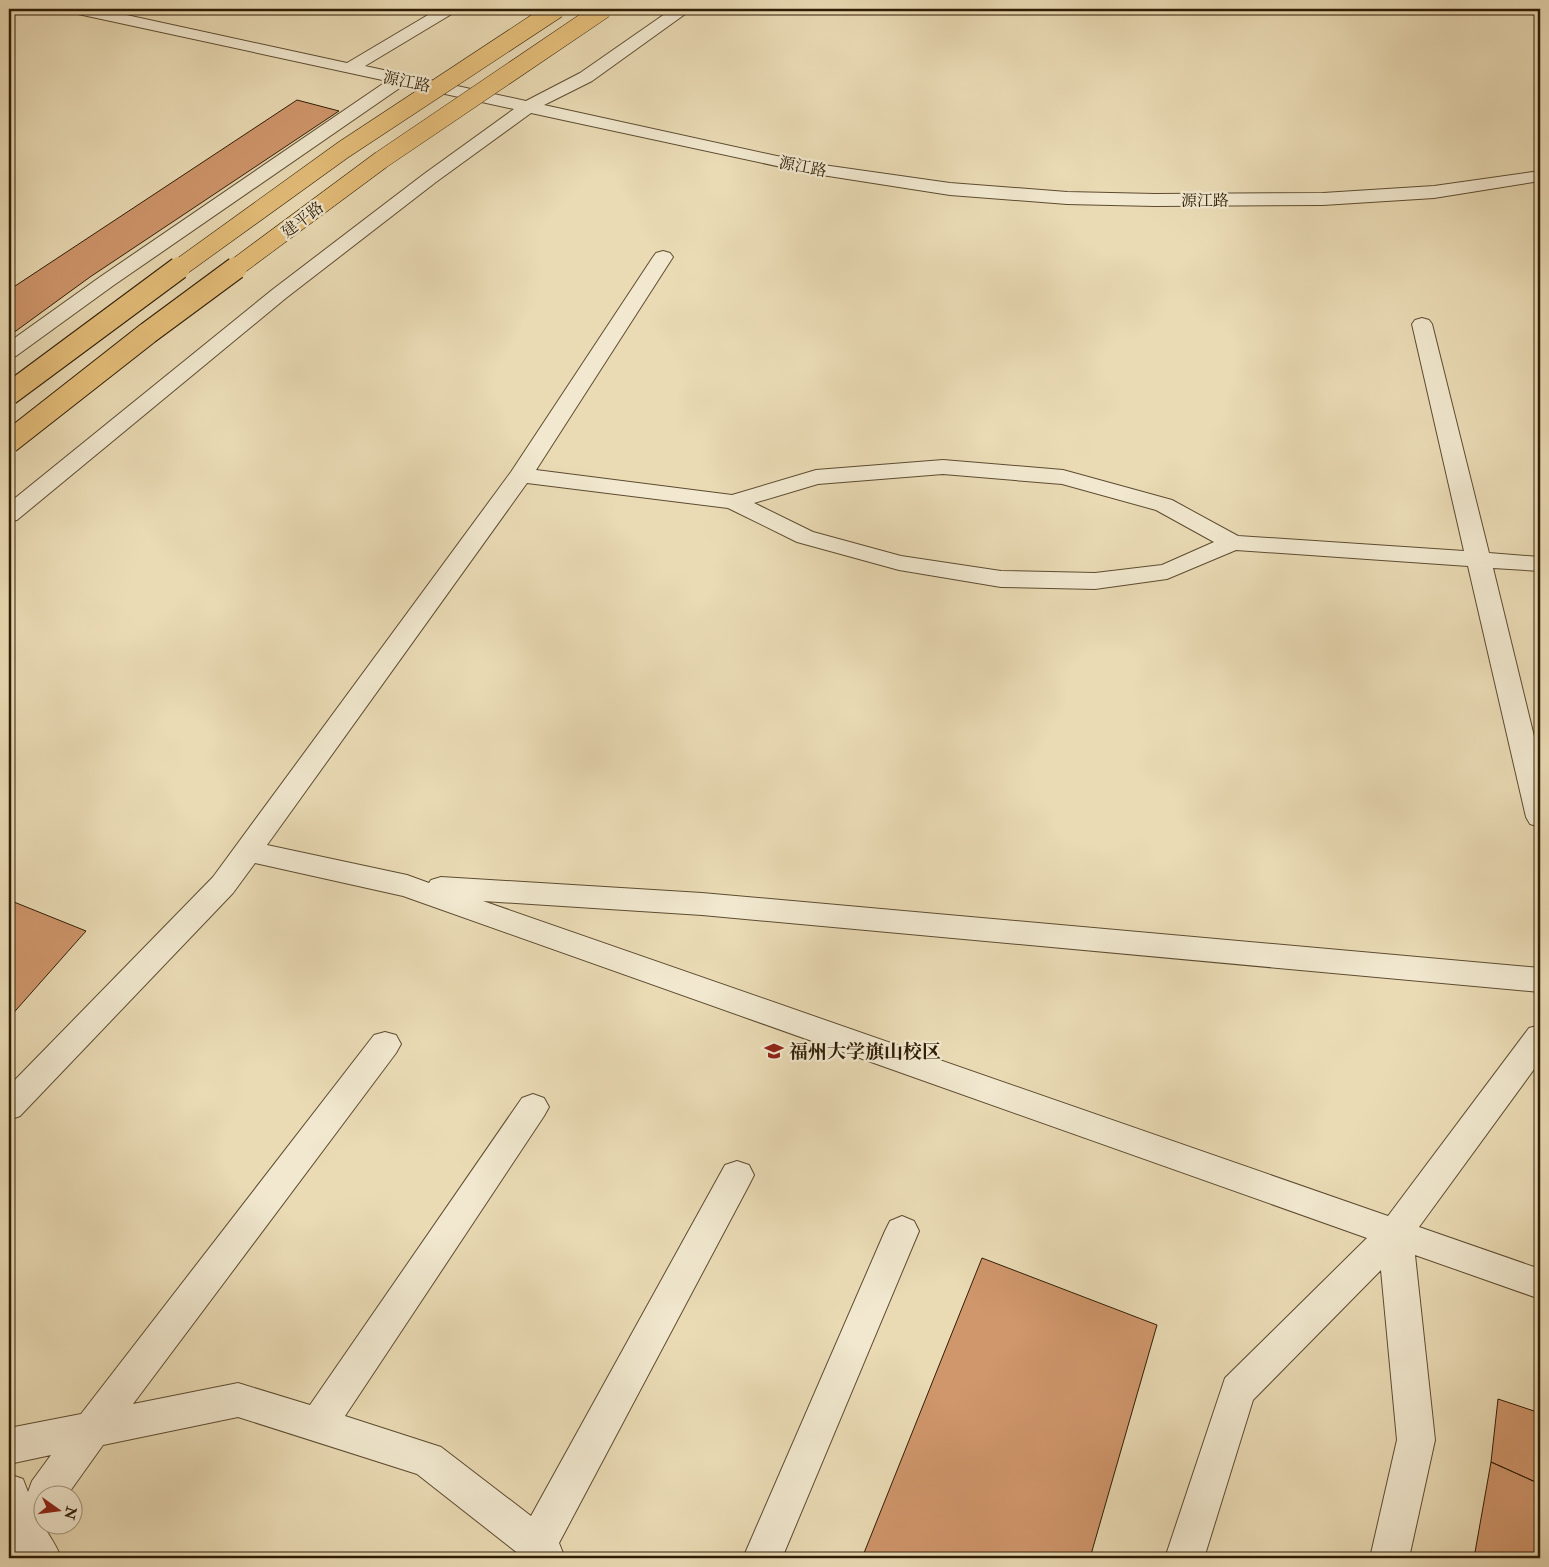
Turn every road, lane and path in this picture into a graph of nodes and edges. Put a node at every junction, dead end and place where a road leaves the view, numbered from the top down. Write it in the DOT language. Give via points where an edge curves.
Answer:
graph roads {
  1 [pos="78,9"];
  2 [pos="449,9"];
  3 [pos="557,9"];
  4 [pos="604,9"];
  5 [pos="682,9"];
  6 [pos="350,68"];
  7 [pos="402,79"];
  8 [pos="528,107"];
  9 [pos="1540,176"];
  10 [pos="663,257"];
  11 [pos="1422,324"];
  12 [pos="9,352"];
  13 [pos="9,394"];
  14 [pos="9,442"];
  15 [pos="521,475"];
  16 [pos="732,502"];
  17 [pos="9,514"];
  18 [pos="1233,543"];
  19 [pos="1478,560"];
  20 [pos="1540,564"];
  21 [pos="1540,817"];
  22 [pos="248,851"];
  23 [pos="407,886"];
  24 [pos="1540,980"];
  25 [pos="1540,1037"];
  26 [pos="384,1044"];
  27 [pos="533,1106"];
  28 [pos="9,1107"];
  29 [pos="736,1175"];
  30 [pos="902,1231"];
  31 [pos="1395,1233"];
  32 [pos="1540,1284"];
  33 [pos="318,1425"];
  34 [pos="91,1430"];
  35 [pos="9,1446"];
  36 [pos="53,1484"];
  37 [pos="9,1492"];
  38 [pos="29,1533"];
  39 [pos="541,1551"];
  40 [pos="762,1558"];
  41 [pos="1184,1558"];
  42 [pos="1390,1558"];
  1 -- 6 [label="street, 源江路"];
  2 -- 6 [label="street"];
  3 -- 13 [label="main road, 建平路, bridge" via="342,150"];
  4 -- 14 [label="main road, 建平路, bridge" via="381,160 148,333"];
  5 -- 8 [label="street" via="586,77"];
  6 -- 7 [label="street, 源江路"];
  7 -- 8 [label="street, 源江路"];
  7 -- 12 [label="street" via="106,281"];
  8 -- 9 [label="street, 源江路" via="818,169 902,183 1003,194 1155,200 1323,199 1434,192"];
  8 -- 17 [label="street" via="279,294"];
  10 -- 15 [label="street"];
  11 -- 19 [label="street"];
  15 -- 16 [label="street"];
  15 -- 22 [label="street"];
  16 -- 18 [label="street" via="816,477 943,467 1064,477 1164,505"];
  16 -- 18 [label="street" via="805,537 899,563 1001,579 1095,581 1167,572"];
  18 -- 19 [label="street"];
  19 -- 20 [label="street"];
  19 -- 21 [label="street"];
  22 -- 23 [label="street"];
  22 -- 28 [label="street" via="223,886"];
  23 -- 24 [label="street" via="702,904"];
  23 -- 31 [label="street"];
  25 -- 31 [label="street"];
  26 -- 34 [label="street"];
  27 -- 33 [label="street"];
  29 -- 39 [label="street"];
  30 -- 40 [label="street"];
  31 -- 32 [label="street"];
  31 -- 41 [label="street" via="1238,1390"];
  31 -- 42 [label="street" via="1416,1440"];
  33 -- 34 [label="street" via="238,1400"];
  33 -- 39 [label="street" via="428,1460"];
  34 -- 35 [label="street"];
  34 -- 36 [label="street"];
  37 -- 38 [label="street"];
}
